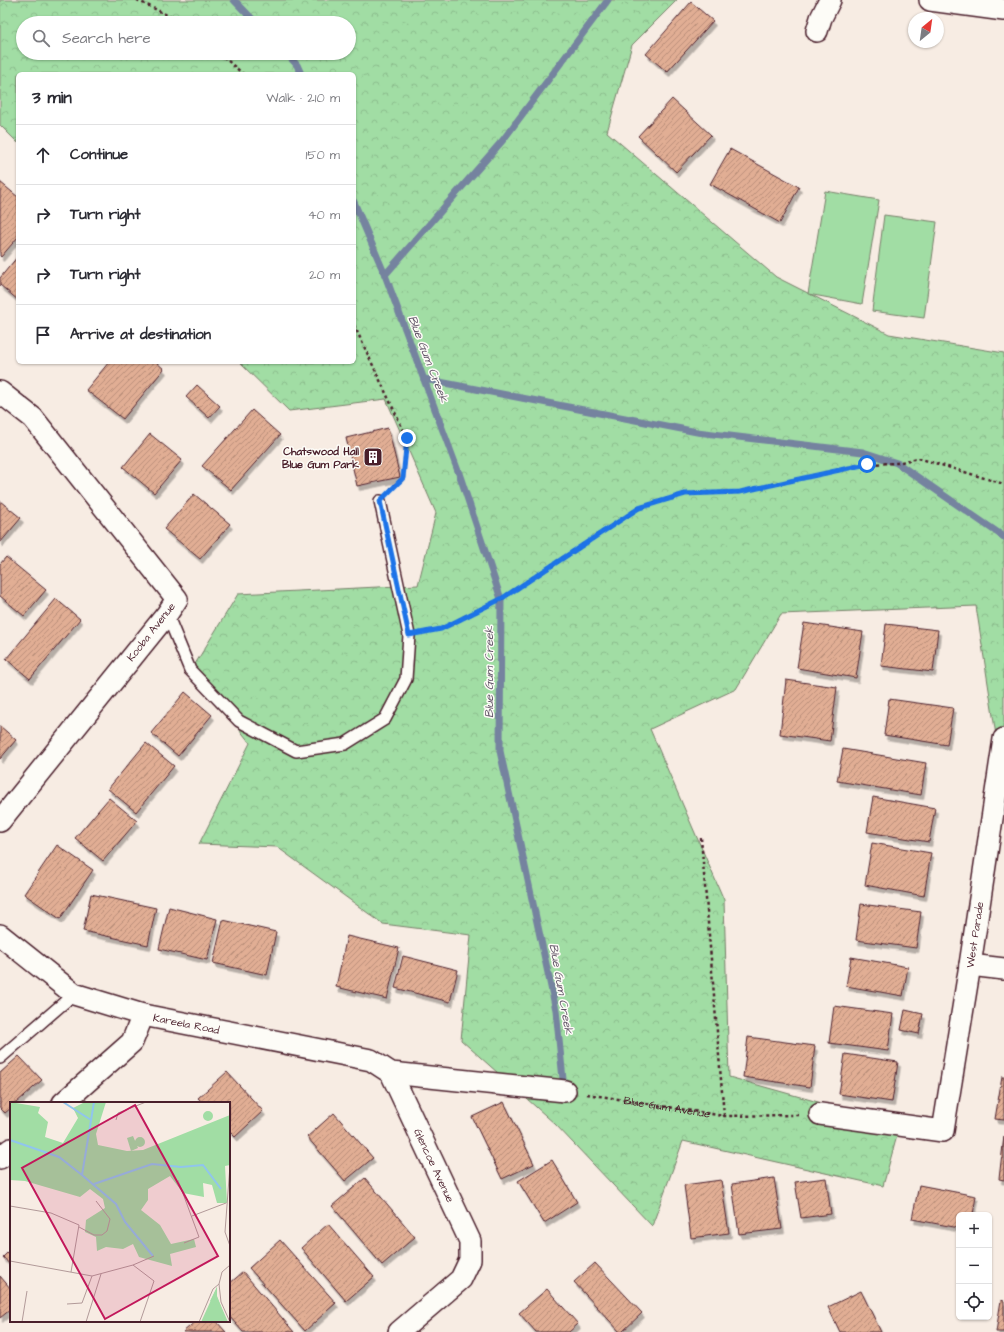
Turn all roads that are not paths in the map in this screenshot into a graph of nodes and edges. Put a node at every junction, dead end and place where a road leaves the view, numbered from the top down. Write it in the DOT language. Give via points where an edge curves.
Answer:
graph roads {
  1 [pos="830,0"];
  2 [pos="930,0"];
  3 [pos="1004,10"];
  4 [pos="817,31"];
  5 [pos="0,392"];
  6 [pos="380,501"];
  7 [pos="167,614"];
  8 [pos="1004,739"];
  9 [pos="0,821"];
  10 [pos="0,935"];
  11 [pos="970,965"];
  12 [pos="1004,969"];
  13 [pos="74,994"];
  14 [pos="143,1015"];
  15 [pos="0,1058"];
  16 [pos="391,1073"];
  17 [pos="565,1091"];
  18 [pos="64,1102"];
  19 [pos="820,1114"];
  20 [pos="10,1150"];
  21 [pos="0,1158"];
  22 [pos="399,1332"];
  1 -- 4 [label="street"];
  2 -- 3 [label="street"];
  5 -- 7 [label="street, Kooba Avenue" via="32,418 177,599"];
  6 -- 7 [label="lane" via="409,635 406,679 385,719 345,744 296,751 240,721 190,670"];
  7 -- 9 [label="street, Kooba Avenue"];
  8 -- 11 [label="street, West Parade"];
  10 -- 13 [label="street, Kareela Road"];
  11 -- 12 [label="street"];
  11 -- 19 [label="street, West Parade" via="943,1131"];
  13 -- 14 [label="street, Kareela Road"];
  13 -- 15 [label="lane"];
  14 -- 16 [label="street, Kareela Road" via="371,1060"];
  14 -- 18 [label="street" via="132,1042"];
  16 -- 17 [label="street"];
  16 -- 22 [label="street, Glencoe Avenue" via="470,1240 470,1260 461,1279"];
  20 -- 21 [label="street"];
}
